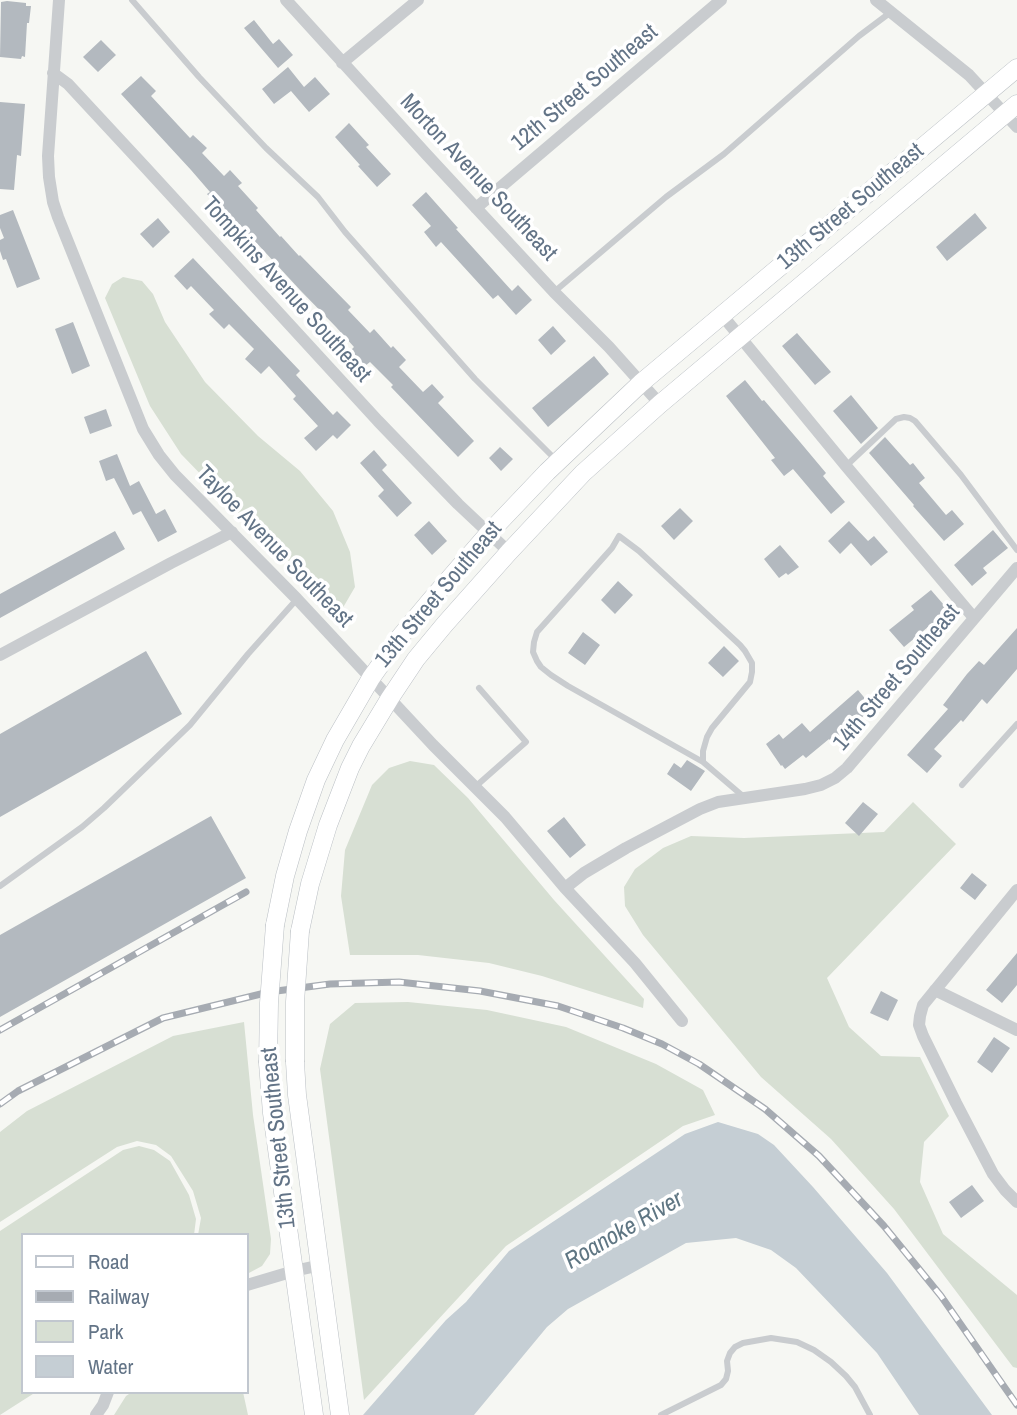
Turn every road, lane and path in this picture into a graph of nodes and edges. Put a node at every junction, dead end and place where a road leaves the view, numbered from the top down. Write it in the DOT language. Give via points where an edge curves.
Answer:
graph roads {
  1 [pos="59,0"];
  2 [pos="132,0"];
  3 [pos="286,0"];
  4 [pos="418,0"];
  5 [pos="721,0"];
  6 [pos="876,0"];
  7 [pos="891,12"];
  8 [pos="342,62"];
  9 [pos="1017,68"];
  10 [pos="53,73"];
  11 [pos="987,94"];
  12 [pos="1013,115"];
  13 [pos="476,208"];
  14 [pos="554,292"];
  15 [pos="722,315"];
  16 [pos="739,337"];
  17 [pos="642,383"];
  18 [pos="660,404"];
  19 [pos="557,462"];
  20 [pos="846,466"];
  21 [pos="232,533"];
  22 [pos="489,533"];
  23 [pos="1017,550"];
  24 [pos="509,552"];
  25 [pos="1017,568"];
  26 [pos="298,599"];
  27 [pos="975,618"];
  28 [pos="0,654"];
  29 [pos="371,678"];
  30 [pos="479,688"];
  31 [pos="390,698"];
  32 [pos="1017,724"];
  33 [pos="703,762"];
  34 [pos="962,785"];
  35 [pos="475,787"];
  36 [pos="746,798"];
  37 [pos="0,886"];
  38 [pos="565,888"];
  39 [pos="1017,890"];
  40 [pos="935,989"];
  41 [pos="682,1021"];
  42 [pos="1017,1030"];
  43 [pos="1017,1202"];
  44 [pos="321,1265"];
  45 [pos="294,1270"];
  46 [pos="248,1285"];
  47 [pos="107,1394"];
  48 [pos="313,1412"];
  49 [pos="96,1415"];
  50 [pos="340,1415"];
  51 [pos="661,1415"];
  52 [pos="870,1415"];
  1 -- 10 [label="street, Tayloe Avenue Southeast"];
  2 -- 19 [label="lane" via="266,148 318,197 475,379"];
  3 -- 8 [label="street, Morton Avenue Southeast"];
  4 -- 8 [label="street"];
  5 -- 13 [label="street, 12th Street Southeast"];
  6 -- 7 [label="street"];
  7 -- 11 [label="street"];
  7 -- 14 [label="lane"];
  8 -- 13 [label="street, Morton Avenue Southeast"];
  9 -- 11 [label="main road, 13th Street Southeast"];
  10 -- 21 [label="street, Tayloe Avenue Southeast" via="47,156 58,217 143,429 175,475"];
  10 -- 22 [label="street, Tompkins Avenue Southeast" via="120,139 378,421"];
  11 -- 12 [label="street"];
  11 -- 15 [label="main road, 13th Street Southeast"];
  12 -- 16 [label="main road, 13th Street Southeast"];
  13 -- 14 [label="street, Morton Avenue Southeast"];
  14 -- 17 [label="street, Morton Avenue Southeast"];
  15 -- 16 [label="street"];
  15 -- 17 [label="main road, 13th Street Southeast"];
  16 -- 18 [label="main road, 13th Street Southeast"];
  16 -- 20 [label="street"];
  17 -- 18 [label="street, Morton Avenue Southeast"];
  17 -- 19 [label="main road, 13th Street Southeast"];
  18 -- 24 [label="main road, 13th Street Southeast" via="583,473"];
  19 -- 22 [label="main road, 13th Street Southeast"];
  20 -- 23 [label="lane" via="896,419 910,418 952,464"];
  20 -- 27 [label="street"];
  21 -- 26 [label="street, Tayloe Avenue Southeast"];
  21 -- 28 [label="street"];
  22 -- 24 [label="street, Tompkins Avenue Southeast"];
  22 -- 29 [label="main road, 13th Street Southeast"];
  24 -- 31 [label="main road, 13th Street Southeast" via="416,659"];
  25 -- 27 [label="street, 14th Street Southeast"];
  26 -- 29 [label="street, Tayloe Avenue Southeast"];
  26 -- 37 [label="lane" via="190,725 104,808"];
  27 -- 36 [label="street, 14th Street Southeast" via="835,778 805,789"];
  29 -- 31 [label="street, Tayloe Avenue Southeast"];
  29 -- 45 [label="main road, 13th Street Southeast, bridge" via="316,780 285,876 275,925 268,1063"];
  30 -- 35 [label="lane" via="526,742"];
  31 -- 35 [label="street, Tayloe Avenue Southeast"];
  31 -- 44 [label="main road, 13th Street Southeast, bridge" via="342,787 310,884 300,931 295,1002 297,1095"];
  32 -- 34 [label="lane"];
  33 -- 33 [label="lane" via="707,737 750,682 751,663 740,645 619,536 537,632 533,652 541,667 559,680"];
  33 -- 36 [label="lane"];
  35 -- 38 [label="street, Tayloe Avenue Southeast"];
  36 -- 38 [label="street, 14th Street Southeast" via="700,809 626,848"];
  38 -- 41 [label="street, Tayloe Avenue Southeast"];
  39 -- 40 [label="street"];
  40 -- 42 [label="street"];
  40 -- 43 [label="street" via="923,1005 919,1025 993,1174"];
  44 -- 45 [label="street"];
  44 -- 50 [label="main road, 13th Street Southeast"];
  45 -- 46 [label="street"];
  45 -- 48 [label="main road, 13th Street Southeast"];
  47 -- 49 [label="street"];
  51 -- 52 [label="lane" via="720,1385 736,1347 771,1338 797,1342 831,1362 855,1387"];
}
